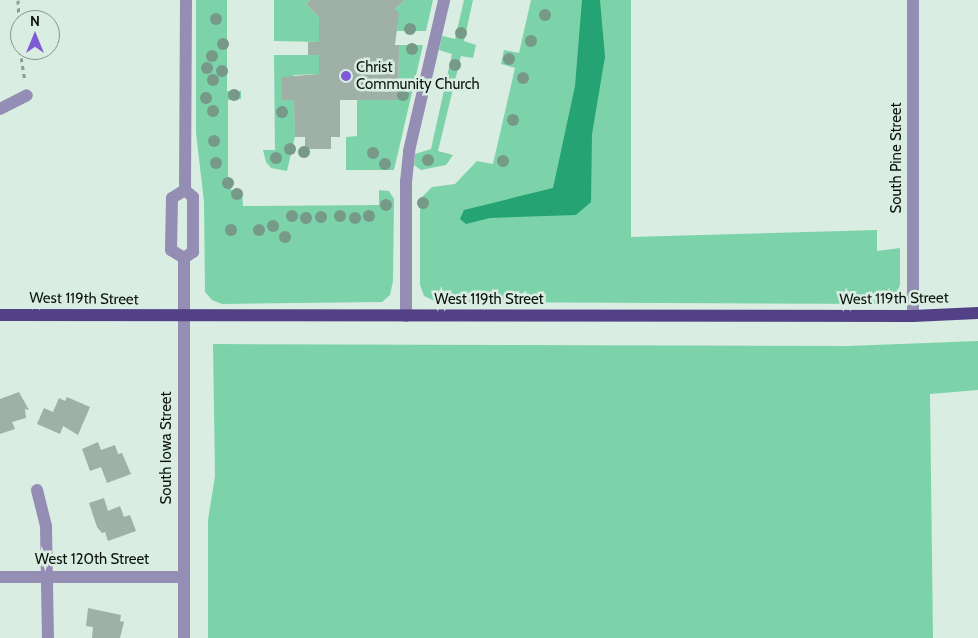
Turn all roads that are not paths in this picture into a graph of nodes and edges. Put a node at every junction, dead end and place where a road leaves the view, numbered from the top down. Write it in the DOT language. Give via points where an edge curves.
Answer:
graph roads {
  1 [pos="186,0"];
  2 [pos="444,0"];
  3 [pos="913,0"];
  4 [pos="27,95"];
  5 [pos="0,109"];
  6 [pos="184,190"];
  7 [pos="184,258"];
  8 [pos="978,313"];
  9 [pos="0,315"];
  10 [pos="184,316"];
  11 [pos="406,316"];
  12 [pos="913,316"];
  13 [pos="37,490"];
  14 [pos="48,576"];
  15 [pos="0,577"];
  16 [pos="184,577"];
  17 [pos="48,638"];
  18 [pos="184,638"];
  1 -- 6 [label="street, South Iowa Street"];
  2 -- 11 [label="street" via="409,152"];
  3 -- 12 [label="street, South Pine Street"];
  4 -- 5 [label="street"];
  6 -- 7 [label="street, South Iowa Street" via="193,197 193,233 192,252"];
  6 -- 7 [label="street" via="172,198 171,250"];
  7 -- 10 [label="street, South Iowa Street"];
  8 -- 12 [label="main road, West 119th Street"];
  9 -- 10 [label="main road, West 119th Street"];
  10 -- 11 [label="main road, West 119th Street"];
  10 -- 16 [label="street, South Iowa Street"];
  11 -- 12 [label="main road, West 119th Street"];
  13 -- 14 [label="street" via="46,526"];
  14 -- 15 [label="street, West 120th Street"];
  14 -- 16 [label="street, West 120th Street"];
  14 -- 17 [label="street"];
  16 -- 18 [label="street, South Iowa Street"];
}
